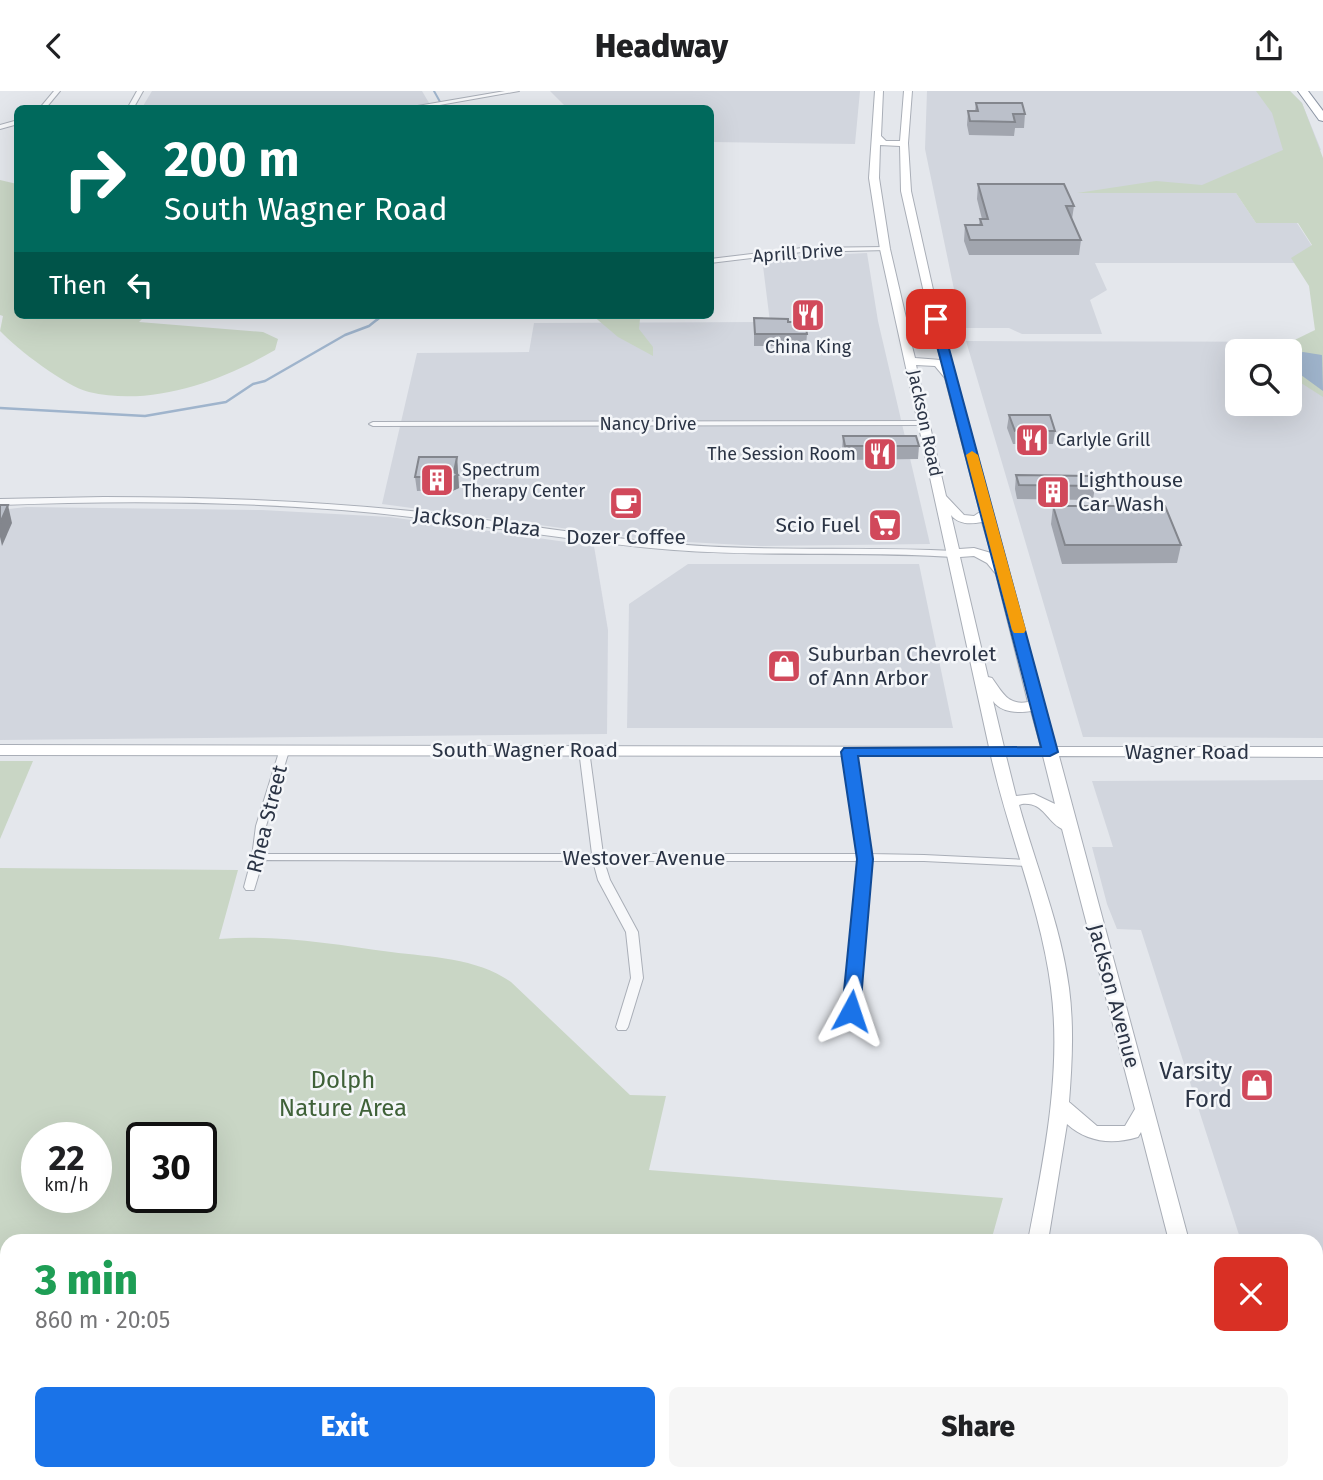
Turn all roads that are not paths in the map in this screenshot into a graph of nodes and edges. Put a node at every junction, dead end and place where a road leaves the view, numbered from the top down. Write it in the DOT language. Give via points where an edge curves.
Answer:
graph roads {
  1 [pos="57,91"];
  2 [pos="516,91"];
  3 [pos="879,91"];
  4 [pos="908,91"];
  5 [pos="1303,91"];
  6 [pos="45,105"];
  7 [pos="426,105"];
  8 [pos="1323,118"];
  9 [pos="875,136"];
  10 [pos="904,143"];
  11 [pos="884,175"];
  12 [pos="906,191"];
  13 [pos="885,249"];
  14 [pos="714,261"];
  15 [pos="903,324"];
  16 [pos="941,338"];
  17 [pos="912,361"];
  18 [pos="952,380"];
  19 [pos="924,423"];
  20 [pos="373,424"];
  21 [pos="939,491"];
  22 [pos="0,502"];
  23 [pos="987,512"];
  24 [pos="954,554"];
  25 [pos="1006,582"];
  26 [pos="978,663"];
  27 [pos="1038,703"];
  28 [pos="0,750"];
  29 [pos="584,750"];
  30 [pos="284,751"];
  31 [pos="849,752"];
  32 [pos="998,752"];
  33 [pos="1050,752"];
  34 [pos="1323,752"];
  35 [pos="1010,803"];
  36 [pos="1072,842"];
  37 [pos="258,857"];
  38 [pos="598,859"];
  39 [pos="865,859"];
  40 [pos="1029,863"];
  41 [pos="250,887"];
  42 [pos="851,1011"];
  43 [pos="622,1027"];
  44 [pos="1059,1103"];
  45 [pos="1144,1110"];
  46 [pos="1039,1234"];
  47 [pos="1177,1234"];
  1 -- 6 [label="street"];
  2 -- 7 [label="street"];
  3 -- 9 [label="main road, Jackson Road"];
  4 -- 10 [label="main road, Jackson Road"];
  5 -- 8 [label="highway"];
  9 -- 10 [label="main road" via="884,144"];
  9 -- 11 [label="main road, Jackson Road"];
  10 -- 12 [label="main road, Jackson Road"];
  11 -- 12 [label="main road" via="899,175"];
  11 -- 13 [label="main road, Jackson Road"];
  12 -- 16 [label="main road, Jackson Road"];
  13 -- 14 [label="street, Aprill Drive" via="802,250"];
  13 -- 15 [label="main road, Jackson Road"];
  15 -- 16 [label="main road" via="918,340"];
  15 -- 17 [label="main road, Jackson Road"];
  16 -- 18 [label="main road, Jackson Road"];
  17 -- 18 [label="main road" via="938,363"];
  17 -- 19 [label="main road, Jackson Road"];
  18 -- 23 [label="main road, Jackson Road"];
  19 -- 20 [label="street, Nancy Drive"];
  19 -- 21 [label="main road, Jackson Road"];
  21 -- 23 [label="main road" via="960,518 975,520"];
  21 -- 24 [label="main road, Jackson Road"];
  22 -- 24 [label="street, Jackson Plaza" via="333,507 682,547"];
  23 -- 25 [label="main road, Jackson Road"];
  24 -- 25 [label="main road" via="988,557"];
  24 -- 26 [label="main road, Jackson Road"];
  25 -- 27 [label="main road, Jackson Road"];
  26 -- 27 [label="main road" via="1002,703 1019,708"];
  26 -- 32 [label="main road, Jackson Road"];
  27 -- 33 [label="main road, Jackson Road"];
  28 -- 30 [label="main road, South Wagner Road"];
  29 -- 30 [label="main road, South Wagner Road"];
  29 -- 31 [label="main road, South Wagner Road"];
  29 -- 38 [label="street"];
  30 -- 37 [label="street, Rhea Street" via="261,826"];
  31 -- 32 [label="main road, South Wagner Road"];
  31 -- 39 [label="street"];
  32 -- 33 [label="main road, South Wagner Road"];
  32 -- 35 [label="main road"];
  33 -- 34 [label="main road, Wagner Road"];
  33 -- 36 [label="main road, Jackson Avenue"];
  35 -- 36 [label="main road" via="1030,798 1048,803"];
  35 -- 40 [label="main road"];
  36 -- 45 [label="main road, Jackson Avenue"];
  37 -- 38 [label="street, Westover Avenue"];
  37 -- 41 [label="street, Rhea Street"];
  38 -- 39 [label="street, Westover Avenue"];
  38 -- 43 [label="street" via="632,932 637,978"];
  39 -- 40 [label="street, Westover Avenue"];
  39 -- 42 [label="street"];
  40 -- 44 [label="main road" via="1060,988"];
  44 -- 45 [label="main road" via="1081,1128 1107,1136 1131,1132"];
  44 -- 46 [label="main road"];
  45 -- 47 [label="main road, Jackson Avenue"];
}
